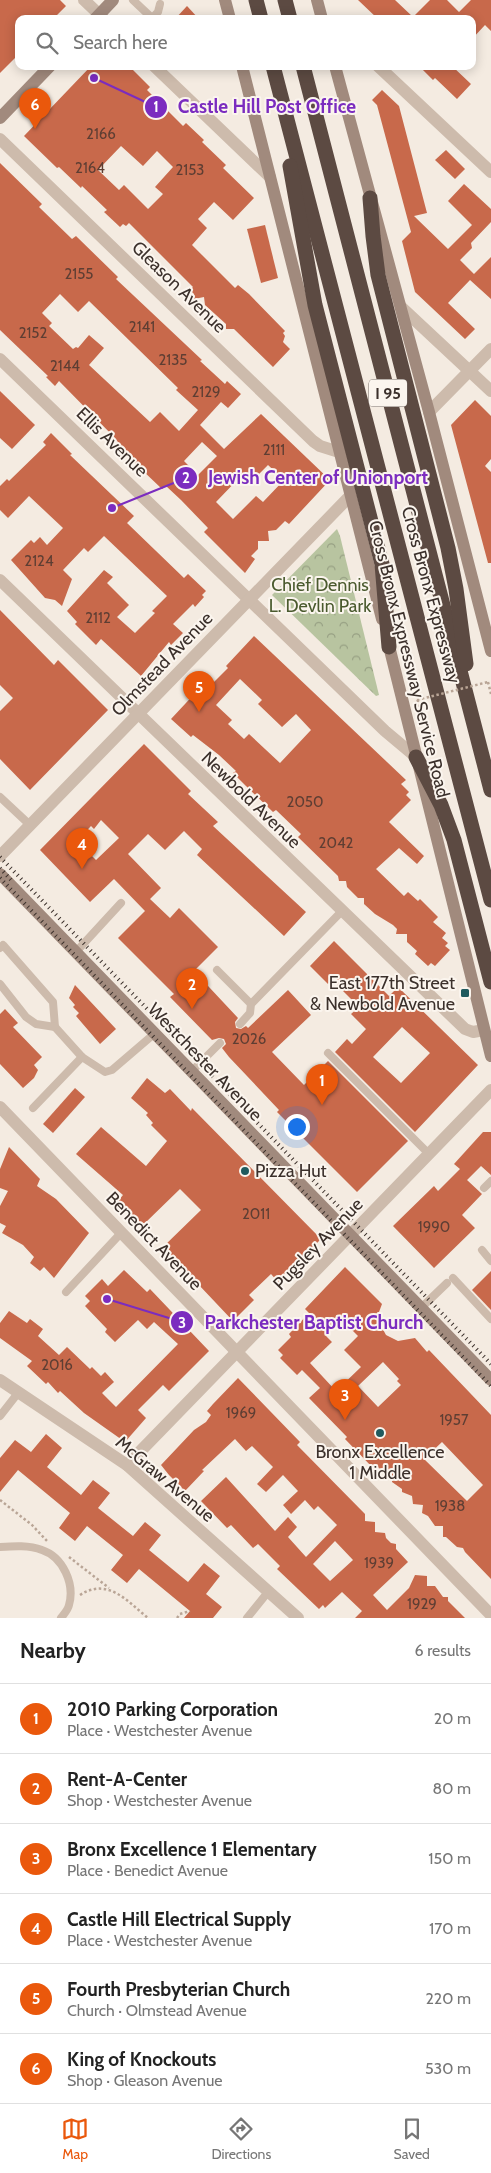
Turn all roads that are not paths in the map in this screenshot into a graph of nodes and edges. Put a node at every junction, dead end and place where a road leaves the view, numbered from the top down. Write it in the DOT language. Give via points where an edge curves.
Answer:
graph roads {
  1 [pos="84,0"];
  2 [pos="114,0"];
  3 [pos="133,0"];
  4 [pos="225,0"];
  5 [pos="256,0"];
  6 [pos="285,0"];
  7 [pos="317,0"];
  8 [pos="163,6"];
  9 [pos="98,15"];
  10 [pos="102,15"];
  11 [pos="149,15"];
  12 [pos="155,15"];
  13 [pos="229,15"];
  14 [pos="260,15"];
  15 [pos="289,15"];
  16 [pos="321,15"];
  17 [pos="46,70"];
  18 [pos="158,70"];
  19 [pos="243,70"];
  20 [pos="274,70"];
  21 [pos="274,70"];
  22 [pos="304,70"];
  23 [pos="336,70"];
  24 [pos="382,70"];
  25 [pos="0,118"];
  26 [pos="0,139"];
  27 [pos="491,172"];
  28 [pos="270,177"];
  29 [pos="370,198"];
  30 [pos="401,307"];
  31 [pos="491,348"];
  32 [pos="0,359"];
  33 [pos="470,371"];
  34 [pos="491,391"];
  35 [pos="429,412"];
  36 [pos="339,452"];
  37 [pos="350,496"];
  38 [pos="0,580"];
  39 [pos="249,599"];
  40 [pos="488,627"];
  41 [pos="389,647"];
  42 [pos="491,651"];
  43 [pos="138,714"];
  44 [pos="473,720"];
  45 [pos="416,757"];
  46 [pos="491,790"];
  47 [pos="0,797"];
  48 [pos="30,825"];
  49 [pos="0,856"];
  50 [pos="0,874"];
  51 [pos="491,900"];
  52 [pos="121,903"];
  53 [pos="342,912"];
  54 [pos="0,948"];
  55 [pos="75,953"];
  56 [pos="217,970"];
  57 [pos="491,982"];
  58 [pos="0,984"];
  59 [pos="251,1004"];
  60 [pos="240,1024"];
  61 [pos="55,1027"];
  62 [pos="484,1030"];
  63 [pos="154,1034"];
  64 [pos="220,1043"];
  65 [pos="328,1053"];
  66 [pos="491,1056"];
  67 [pos="82,1057"];
  68 [pos="191,1072"];
  69 [pos="491,1090"];
  70 [pos="0,1107"];
  71 [pos="33,1108"];
  72 [pos="429,1154"];
  73 [pos="491,1181"];
  74 [pos="484,1188"];
  75 [pos="121,1233"];
  76 [pos="351,1236"];
  77 [pos="482,1250"];
  78 [pos="491,1260"];
  79 [pos="66,1292"];
  80 [pos="421,1308"];
  81 [pos="491,1319"];
  82 [pos="237,1352"];
  83 [pos="0,1380"];
  84 [pos="491,1380"];
  85 [pos="18,1393"];
  86 [pos="0,1416"];
  87 [pos="127,1465"];
  88 [pos="0,1546"];
  89 [pos="268,1592"];
  90 [pos="491,1615"];
  91 [pos="61,1618"];
  92 [pos="247,1618"];
  93 [pos="298,1618"];
  1 -- 9 [label="street"];
  2 -- 10 [label="main road"];
  3 -- 11 [label="lane"];
  4 -- 13 [label="main road"];
  5 -- 14 [label="highway"];
  6 -- 15 [label="highway"];
  7 -- 16 [label="main road"];
  8 -- 12 [label="lane"];
  17 -- 25 [label="main road"];
  18 -- 28 [label="street"];
  19 -- 28 [label="main road, Cross Bronx Expressway Service Road"];
  20 -- 41 [label="highway" via="315,304 382,564"];
  21 -- 51 [label="highway, Cross Bronx Expressway / I 95"];
  22 -- 44 [label="highway, Cross Bronx Expressway / I 95"];
  23 -- 29 [label="main road"];
  24 -- 27 [label="street"];
  26 -- 36 [label="street, Gleason Avenue" via="313,441"];
  28 -- 36 [label="main road, Cross Bronx Expressway Service Road"];
  29 -- 30 [label="main road"];
  29 -- 44 [label="highway" via="380,284 452,568"];
  30 -- 33 [label="street"];
  30 -- 35 [label="main road"];
  31 -- 33 [label="street"];
  32 -- 39 [label="street, Ellis Avenue"];
  33 -- 34 [label="street"];
  33 -- 35 [label="street"];
  35 -- 40 [label="main road"];
  36 -- 37 [label="main road, Cross Bronx Expressway Service Road"];
  37 -- 39 [label="street, Olmstead Avenue"];
  37 -- 41 [label="main road, Cross Bronx Expressway Service Road"];
  38 -- 43 [label="street, Newbold Avenue"];
  39 -- 43 [label="street, Olmstead Avenue"];
  39 -- 45 [label="street, Ellis Avenue"];
  40 -- 42 [label="main road"];
  41 -- 45 [label="main road, Cross Bronx Expressway Service Road"];
  43 -- 48 [label="street, Olmstead Avenue"];
  43 -- 53 [label="street, Newbold Avenue"];
  44 -- 46 [label="highway, Cross Bronx Expressway / I 95"];
  45 -- 57 [label="highway" via="441,805 454,840"];
  45 -- 62 [label="main road, Cross Bronx Expressway Service Road"];
  47 -- 48 [label="lane"];
  48 -- 49 [label="street, Olmstead Avenue"];
  50 -- 55 [label="main road, Westchester Avenue"];
  52 -- 55 [label="lane"];
  53 -- 59 [label="lane"];
  53 -- 62 [label="street, Newbold Avenue" via="465,1029 473,1032"];
  54 -- 61 [label="lane" via="3,945 53,1002"];
  55 -- 63 [label="main road, Westchester Avenue"];
  56 -- 59 [label="lane"];
  58 -- 61 [label="lane" via="26,1017 36,1024"];
  59 -- 60 [label="lane" via="250,1013"];
  61 -- 67 [label="lane"];
  62 -- 66 [label="main road, Cross Bronx Expressway Service Road"];
  63 -- 67 [label="lane" via="112,1070 105,1072"];
  63 -- 68 [label="main road, Westchester Avenue"];
  64 -- 68 [label="lane"];
  65 -- 72 [label="lane"];
  67 -- 71 [label="lane"];
  68 -- 76 [label="main road, Westchester Avenue"];
  69 -- 72 [label="street, Pugsley Avenue"];
  70 -- 75 [label="street, Benedict Avenue"];
  72 -- 76 [label="street, Pugsley Avenue"];
  73 -- 74 [label="lane"];
  75 -- 79 [label="lane"];
  75 -- 82 [label="street, Benedict Avenue"];
  76 -- 80 [label="main road, Westchester Avenue"];
  76 -- 82 [label="street, Pugsley Avenue"];
  77 -- 78 [label="lane"];
  80 -- 81 [label="lane" via="450,1281"];
  80 -- 84 [label="main road, Westchester Avenue"];
  82 -- 87 [label="street, Pugsley Avenue"];
  82 -- 90 [label="street, Benedict Avenue"];
  83 -- 85 [label="street, McGraw Avenue"];
  85 -- 86 [label="lane"];
  85 -- 87 [label="street, McGraw Avenue"];
  87 -- 89 [label="street, McGraw Avenue"];
  88 -- 91 [label="lane" via="21,1546 53,1555 66,1573 70,1593 70,1603"];
  89 -- 92 [label="lane"];
  89 -- 93 [label="street, McGraw Avenue"];
}
